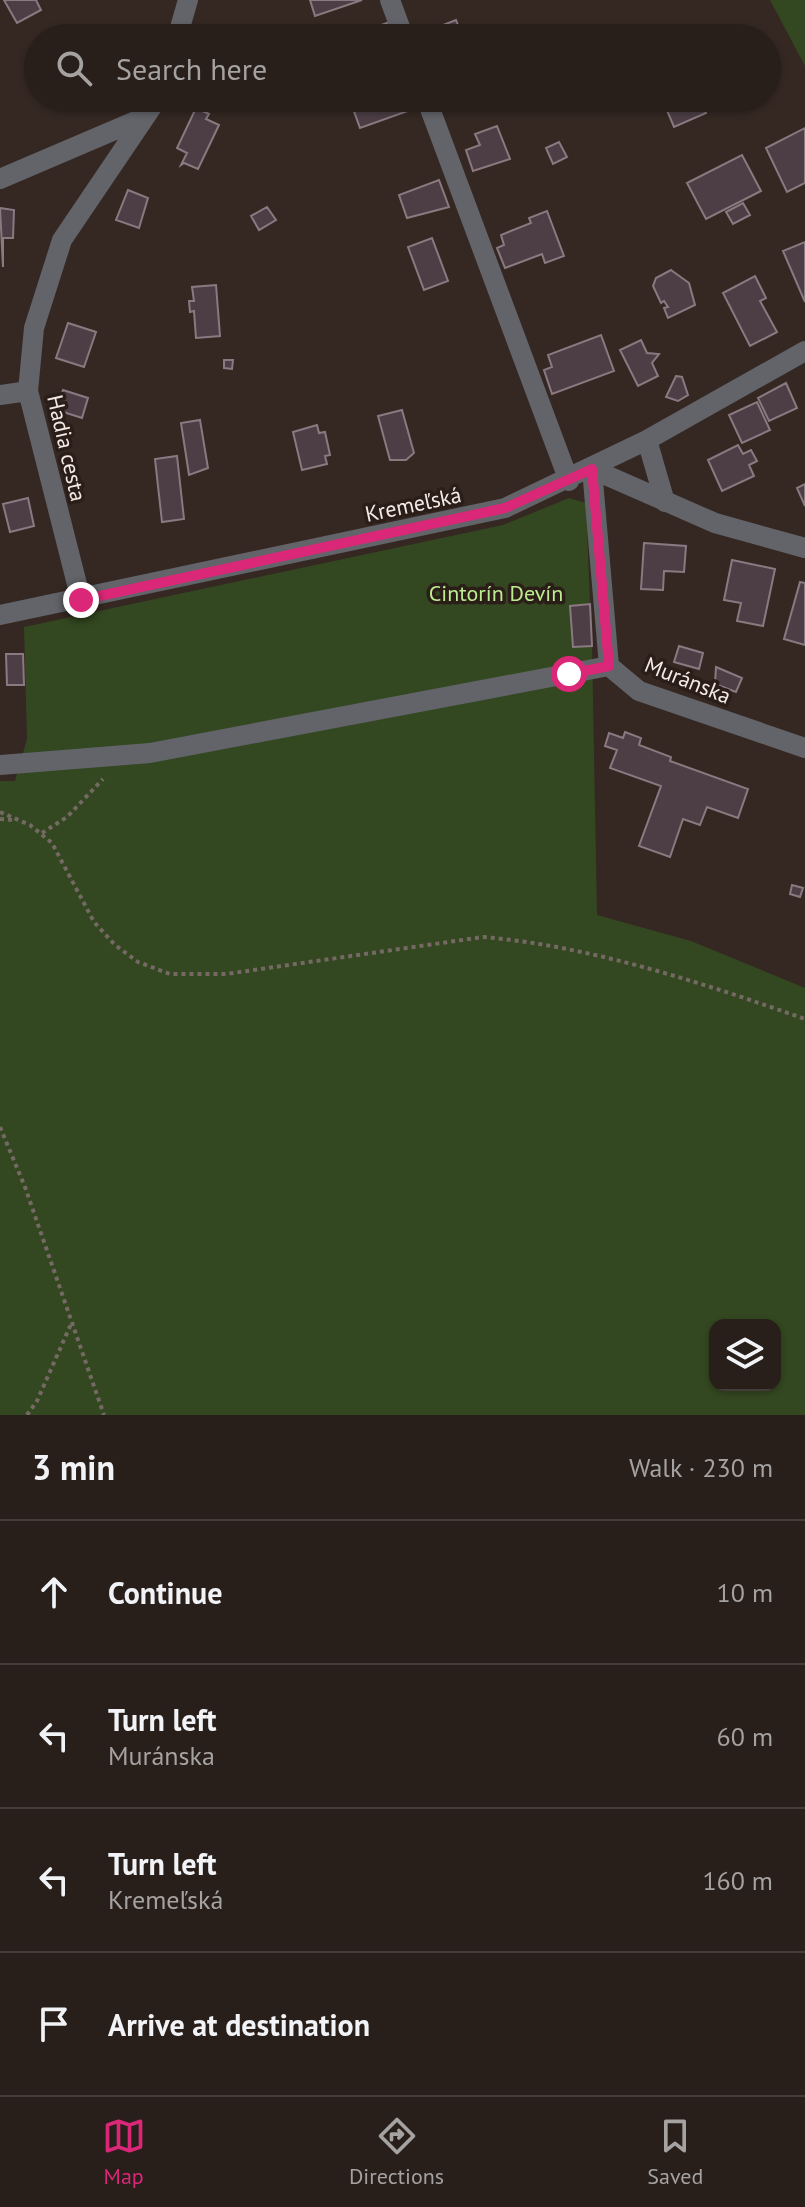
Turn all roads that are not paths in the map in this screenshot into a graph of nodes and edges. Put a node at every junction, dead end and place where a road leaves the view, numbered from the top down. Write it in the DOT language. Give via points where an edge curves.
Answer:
graph roads {
  1 [pos="188,0"];
  2 [pos="390,0"];
  3 [pos="181,24"];
  4 [pos="399,24"];
  5 [pos="148,112"];
  6 [pos="431,112"];
  7 [pos="145,117"];
  8 [pos="0,179"];
  9 [pos="805,351"];
  10 [pos="28,391"];
  11 [pos="0,395"];
  12 [pos="647,440"];
  13 [pos="592,469"];
  14 [pos="569,481"];
  15 [pos="665,502"];
  16 [pos="805,548"];
  17 [pos="81,600"];
  18 [pos="0,615"];
  19 [pos="609,666"];
  20 [pos="805,748"];
  21 [pos="0,765"];
  1 -- 3 [label="street"];
  2 -- 4 [label="street"];
  5 -- 7 [label="street, Hadia cesta"];
  6 -- 14 [label="street"];
  7 -- 8 [label="street"];
  7 -- 10 [label="street, Hadia cesta" via="62,240 34,328"];
  9 -- 12 [label="street, Kremeľská"];
  10 -- 11 [label="street"];
  10 -- 17 [label="street, Hadia cesta"];
  12 -- 13 [label="street, Kremeľská"];
  12 -- 15 [label="street"];
  13 -- 14 [label="street, Kremeľská"];
  13 -- 15 [label="street"];
  13 -- 19 [label="street"];
  14 -- 17 [label="street, Kremeľská" via="505,508"];
  15 -- 16 [label="street" via="715,523"];
  17 -- 18 [label="street, Kremeľská"];
  19 -- 20 [label="street, Muránska" via="639,691"];
  19 -- 21 [label="street" via="126,755"];
}
